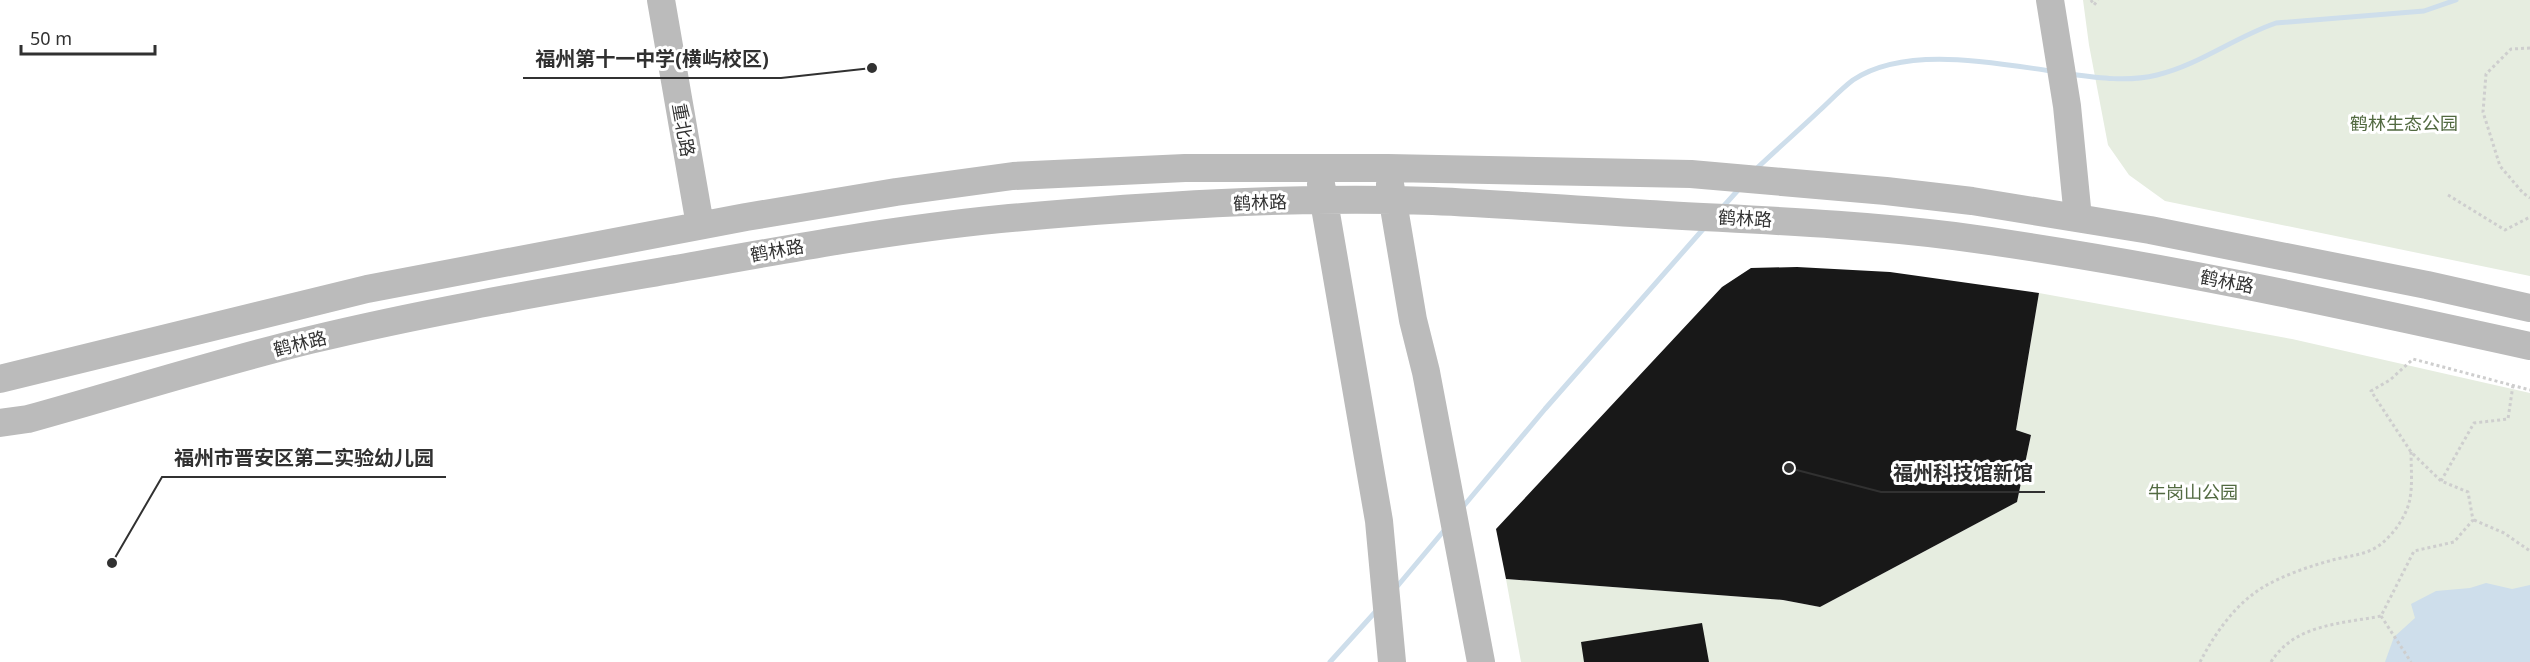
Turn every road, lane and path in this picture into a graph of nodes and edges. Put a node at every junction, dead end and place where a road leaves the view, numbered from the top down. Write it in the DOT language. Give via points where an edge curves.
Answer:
graph roads {
  1 [pos="661,0"];
  2 [pos="2050,0"];
  3 [pos="2091,0"];
  4 [pos="2098,0"];
  5 [pos="2530,48"];
  6 [pos="1318,167"];
  7 [pos="1388,168"];
  8 [pos="2448,195"];
  9 [pos="2530,198"];
  10 [pos="1324,201"];
  11 [pos="1392,201"];
  12 [pos="2530,217"];
  13 [pos="2078,218"];
  14 [pos="700,225"];
  15 [pos="2530,308"];
  16 [pos="2530,346"];
  17 [pos="0,379"];
  18 [pos="2513,386"];
  19 [pos="2530,390"];
  20 [pos="0,423"];
  21 [pos="2411,452"];
  22 [pos="2441,481"];
  23 [pos="2473,520"];
  24 [pos="2530,551"];
  25 [pos="2381,616"];
  26 [pos="1391,657"];
  27 [pos="1481,662"];
  28 [pos="2200,662"];
  29 [pos="2271,662"];
  30 [pos="2411,662"];
  1 -- 14 [label="main road, 重北路"];
  2 -- 13 [label="main road" via="2067,106"];
  3 -- 4 [label="path" via="2094,5"];
  5 -- 9 [label="path" via="2511,49 2486,74 2483,112 2500,166"];
  6 -- 7 [label="main road, 鹤林路"];
  6 -- 10 [label="main road"];
  6 -- 14 [label="main road, 鹤林路" via="1174,168 1013,176"];
  7 -- 11 [label="main road"];
  7 -- 13 [label="main road, 鹤林路" via="1691,174 1972,201"];
  8 -- 12 [label="path" via="2505,230"];
  10 -- 11 [label="main road, 鹤林路"];
  10 -- 20 [label="main road, 鹤林路" via="1004,219 814,244 393,322 308,341 28,419"];
  10 -- 26 [label="main road" via="1379,521"];
  11 -- 16 [label="main road, 鹤林路" via="1772,220 1907,231 2070,253 2291,294"];
  11 -- 27 [label="main road"];
  13 -- 15 [label="main road, 鹤林路"];
  14 -- 17 [label="main road, 鹤林路" via="367,289"];
  18 -- 19 [label="path"];
  18 -- 21 [label="path" via="2413,359 2371,391"];
  18 -- 22 [label="path" via="2508,419 2474,423"];
  21 -- 22 [label="path"];
  21 -- 28 [label="path" via="2410,502 2385,540 2368,551 2299,570 2264,587 2227,621"];
  22 -- 23 [label="path" via="2468,492"];
  23 -- 24 [label="path" via="2504,533"];
  23 -- 25 [label="path" via="2454,542 2414,551"];
  25 -- 29 [label="path" via="2297,635"];
  25 -- 30 [label="path"];
}
